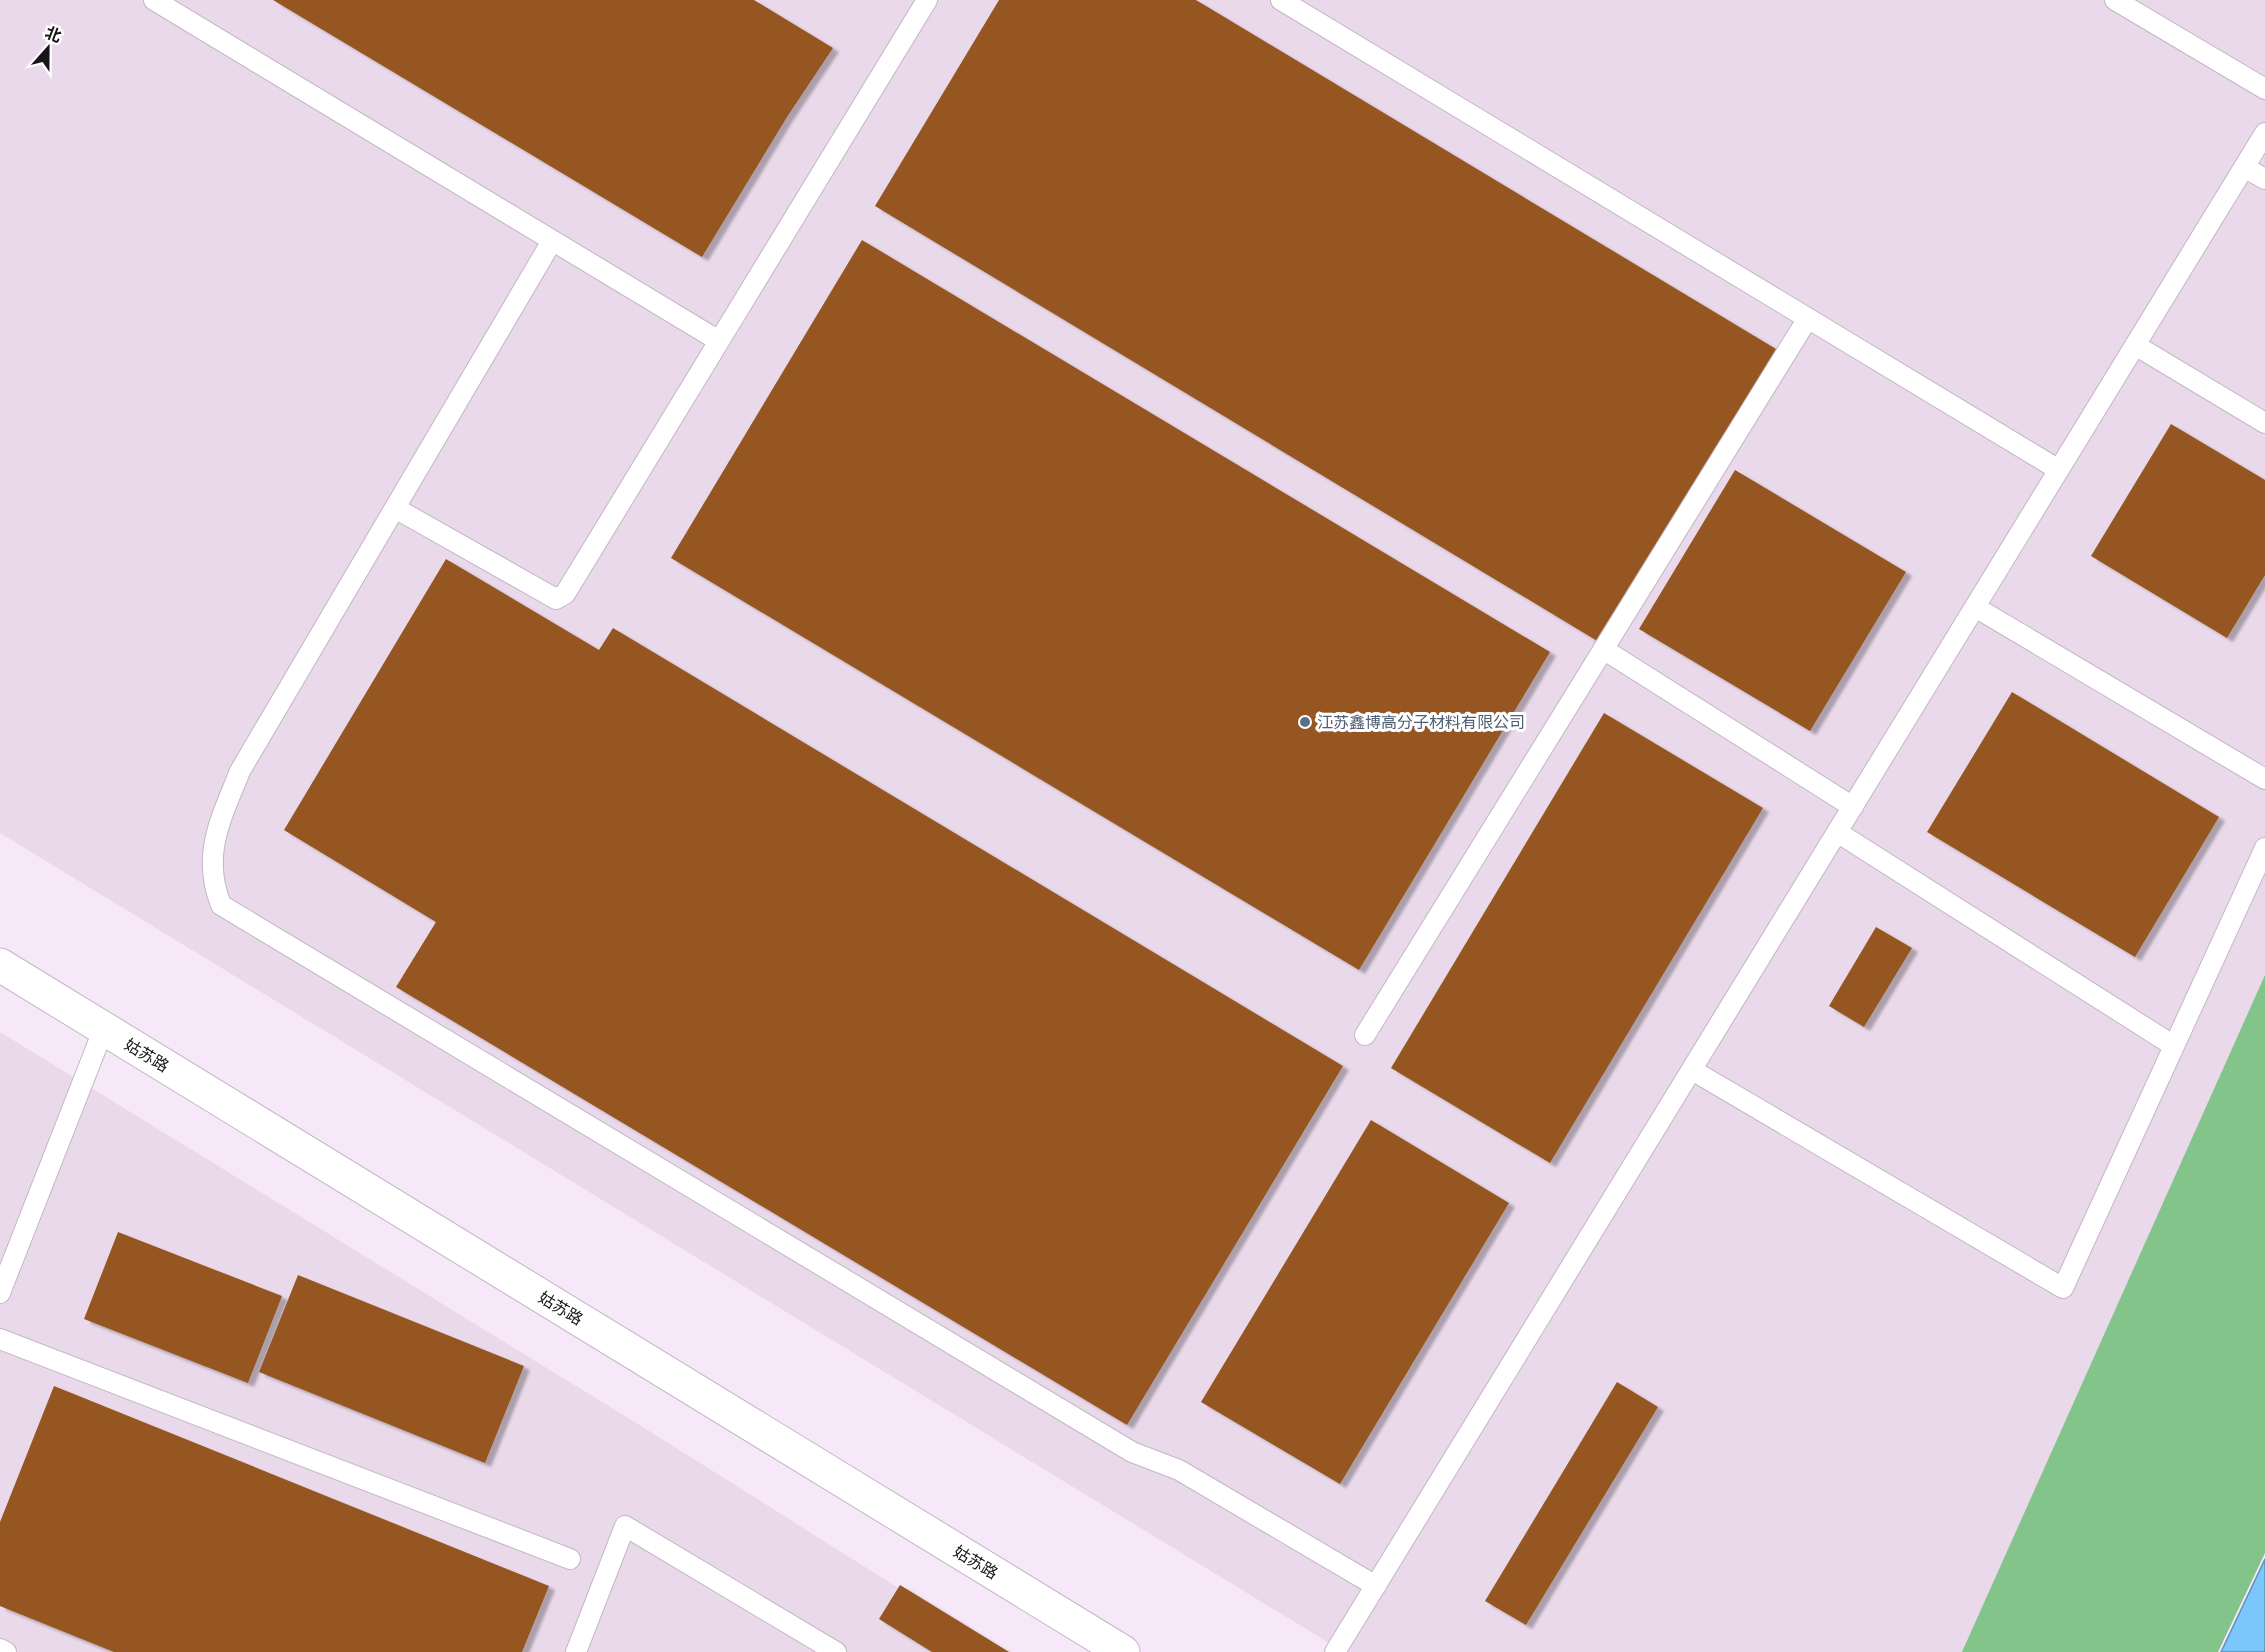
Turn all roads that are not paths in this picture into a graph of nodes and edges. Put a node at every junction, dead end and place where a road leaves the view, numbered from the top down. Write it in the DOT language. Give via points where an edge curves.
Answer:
graph roads {
  1 [pos="154,0"];
  2 [pos="927,0"];
  3 [pos="1281,0"];
  4 [pos="2115,0"];
  5 [pos="2265,89"];
  6 [pos="2265,133"];
  7 [pos="2244,168"];
  8 [pos="2265,179"];
  9 [pos="552,241"];
  10 [pos="1808,318"];
  11 [pos="718,341"];
  12 [pos="2135,345"];
  13 [pos="2265,423"];
  14 [pos="2059,470"];
  15 [pos="395,508"];
  16 [pos="1975,607"];
  17 [pos="1604,649"];
  18 [pos="2265,779"];
  19 [pos="1853,807"];
  20 [pos="1837,832"];
  21 [pos="2265,848"];
  22 [pos="0,965"];
  23 [pos="104,1028"];
  24 [pos="1365,1035"];
  25 [pos="2174,1046"];
  26 [pos="1692,1070"];
  27 [pos="0,1293"];
  28 [pos="0,1339"];
  29 [pos="570,1559"];
  30 [pos="1376,1586"];
  31 [pos="0,1650"];
  32 [pos="6,1652"];
  33 [pos="576,1652"];
  34 [pos="836,1652"];
  35 [pos="1123,1652"];
  36 [pos="1335,1652"];
  1 -- 9 [label="lane"];
  2 -- 11 [label="lane"];
  3 -- 10 [label="lane"];
  4 -- 5 [label="lane"];
  6 -- 7 [label="lane"];
  7 -- 8 [label="lane"];
  7 -- 12 [label="lane"];
  9 -- 11 [label="lane"];
  9 -- 15 [label="lane"];
  10 -- 14 [label="lane"];
  10 -- 17 [label="lane"];
  11 -- 15 [label="lane" via="565,594 556,599"];
  12 -- 13 [label="lane"];
  12 -- 14 [label="lane"];
  14 -- 16 [label="lane"];
  15 -- 30 [label="lane" via="240,771 211,857 214,887 221,905 1132,1452 1179,1470"];
  16 -- 18 [label="lane"];
  16 -- 19 [label="lane"];
  17 -- 19 [label="lane"];
  17 -- 24 [label="lane"];
  19 -- 20 [label="lane"];
  20 -- 25 [label="lane"];
  20 -- 26 [label="lane"];
  21 -- 25 [label="lane"];
  22 -- 23 [label="street, 姑苏路"];
  23 -- 27 [label="lane"];
  23 -- 35 [label="street, 姑苏路"];
  25 -- 26 [label="lane" via="2063,1288"];
  26 -- 30 [label="lane"];
  28 -- 29 [label="lane"];
  30 -- 36 [label="lane"];
  31 -- 32 [label="lane"];
  33 -- 34 [label="lane" via="625,1526"];
}
